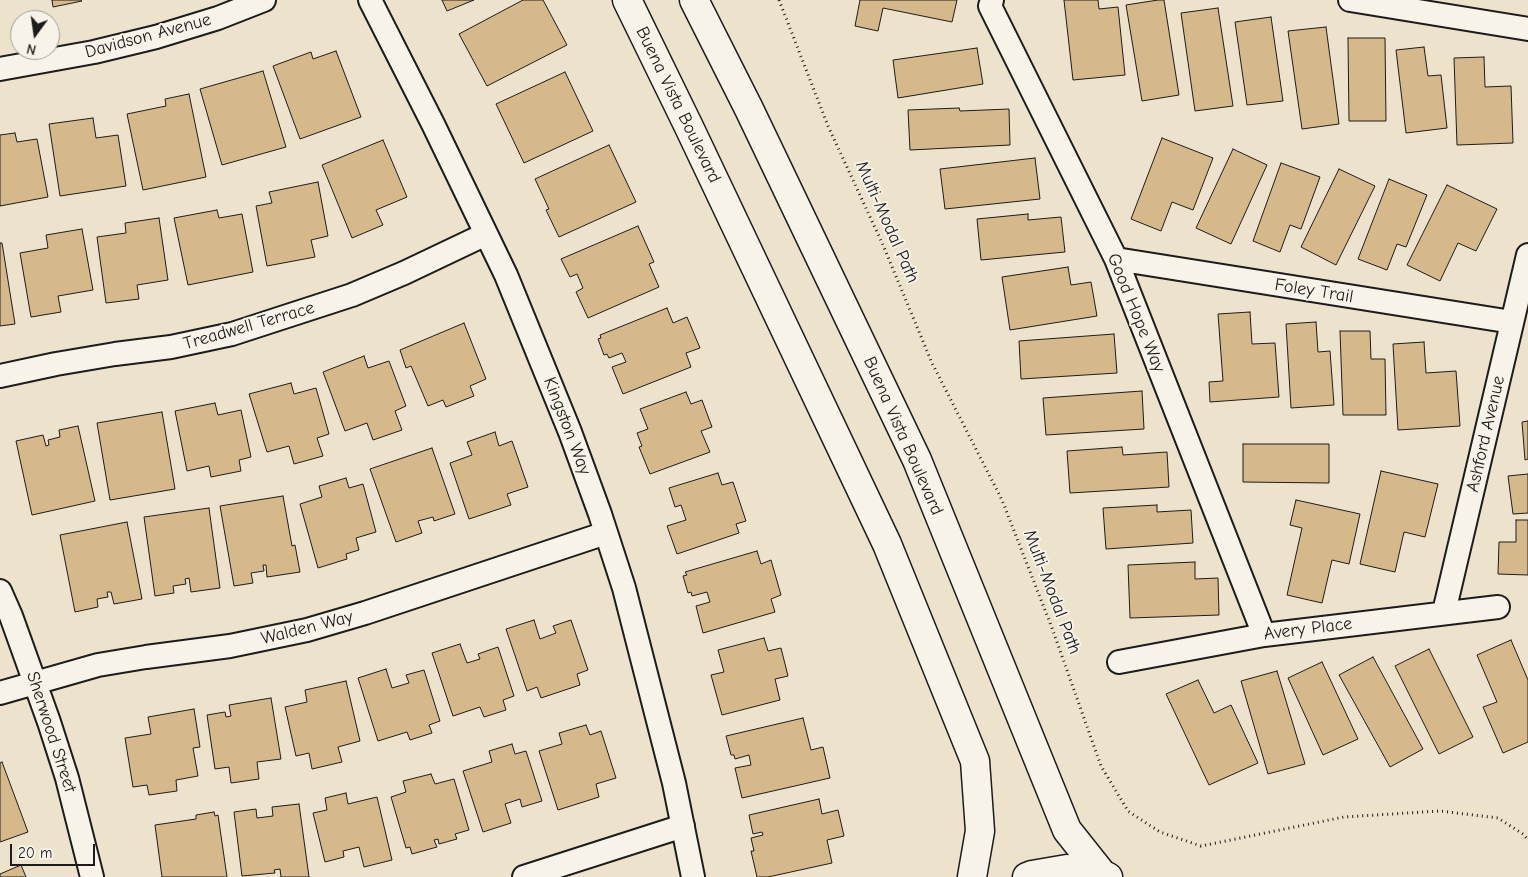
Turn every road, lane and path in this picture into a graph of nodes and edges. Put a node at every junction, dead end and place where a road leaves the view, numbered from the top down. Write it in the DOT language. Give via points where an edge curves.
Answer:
graph roads {
  1 [pos="264,0"];
  2 [pos="370,0"];
  3 [pos="627,0"];
  4 [pos="694,0"];
  5 [pos="779,0"];
  6 [pos="992,0"];
  7 [pos="1350,0"];
  8 [pos="1528,30"];
  9 [pos="0,68"];
  10 [pos="486,234"];
  11 [pos="1528,255"];
  12 [pos="1116,259"];
  13 [pos="1512,322"];
  14 [pos="0,376"];
  15 [pos="606,533"];
  16 [pos="0,590"];
  17 [pos="1498,607"];
  18 [pos="1444,612"];
  19 [pos="1264,634"];
  20 [pos="1119,662"];
  21 [pos="35,682"];
  22 [pos="0,693"];
  23 [pos="683,826"];
  24 [pos="1528,840"];
  25 [pos="1105,876"];
  26 [pos="92,877"];
  27 [pos="524,877"];
  28 [pos="694,877"];
  29 [pos="972,877"];
  30 [pos="1027,877"];
  1 -- 9 [label="street, Davidson Avenue" via="156,38"];
  2 -- 10 [label="street, Kingston Way"];
  3 -- 29 [label="main road, Buena Vista Boulevard" via="887,544 975,761 980,831"];
  4 -- 25 [label="main road, Buena Vista Boulevard" via="917,460 1067,830"];
  5 -- 24 [label="path, Multi-Modal Path" via="828,126 932,363 1002,500 1101,766 1128,811 1160,832 1201,846 1344,817 1440,810 1498,818"];
  6 -- 12 [label="street, Good Hope Way" via="990,6"];
  7 -- 8 [label="street"];
  10 -- 14 [label="street, Treadwell Terrace" via="352,295 232,334"];
  10 -- 15 [label="street, Kingston Way" via="570,432"];
  11 -- 13 [label="street, Ashford Avenue"];
  12 -- 13 [label="street, Foley Trail"];
  12 -- 19 [label="street, Good Hope Way"];
  13 -- 18 [label="street, Ashford Avenue"];
  15 -- 21 [label="street, Walden Way" via="307,630 230,646 98,665"];
  15 -- 23 [label="street, Kingston Way" via="650,684"];
  16 -- 21 [label="street, Sherwood Street"];
  17 -- 18 [label="street, Avery Place"];
  18 -- 19 [label="street, Avery Place"];
  19 -- 20 [label="street, Avery Place"];
  21 -- 22 [label="street, Walden Way"];
  21 -- 26 [label="street, Sherwood Street" via="67,778"];
  23 -- 27 [label="street"];
  23 -- 28 [label="street, Kingston Way"];
  25 -- 30 [label="main road, Buena Vista Boulevard" via="1067,869"];
}
